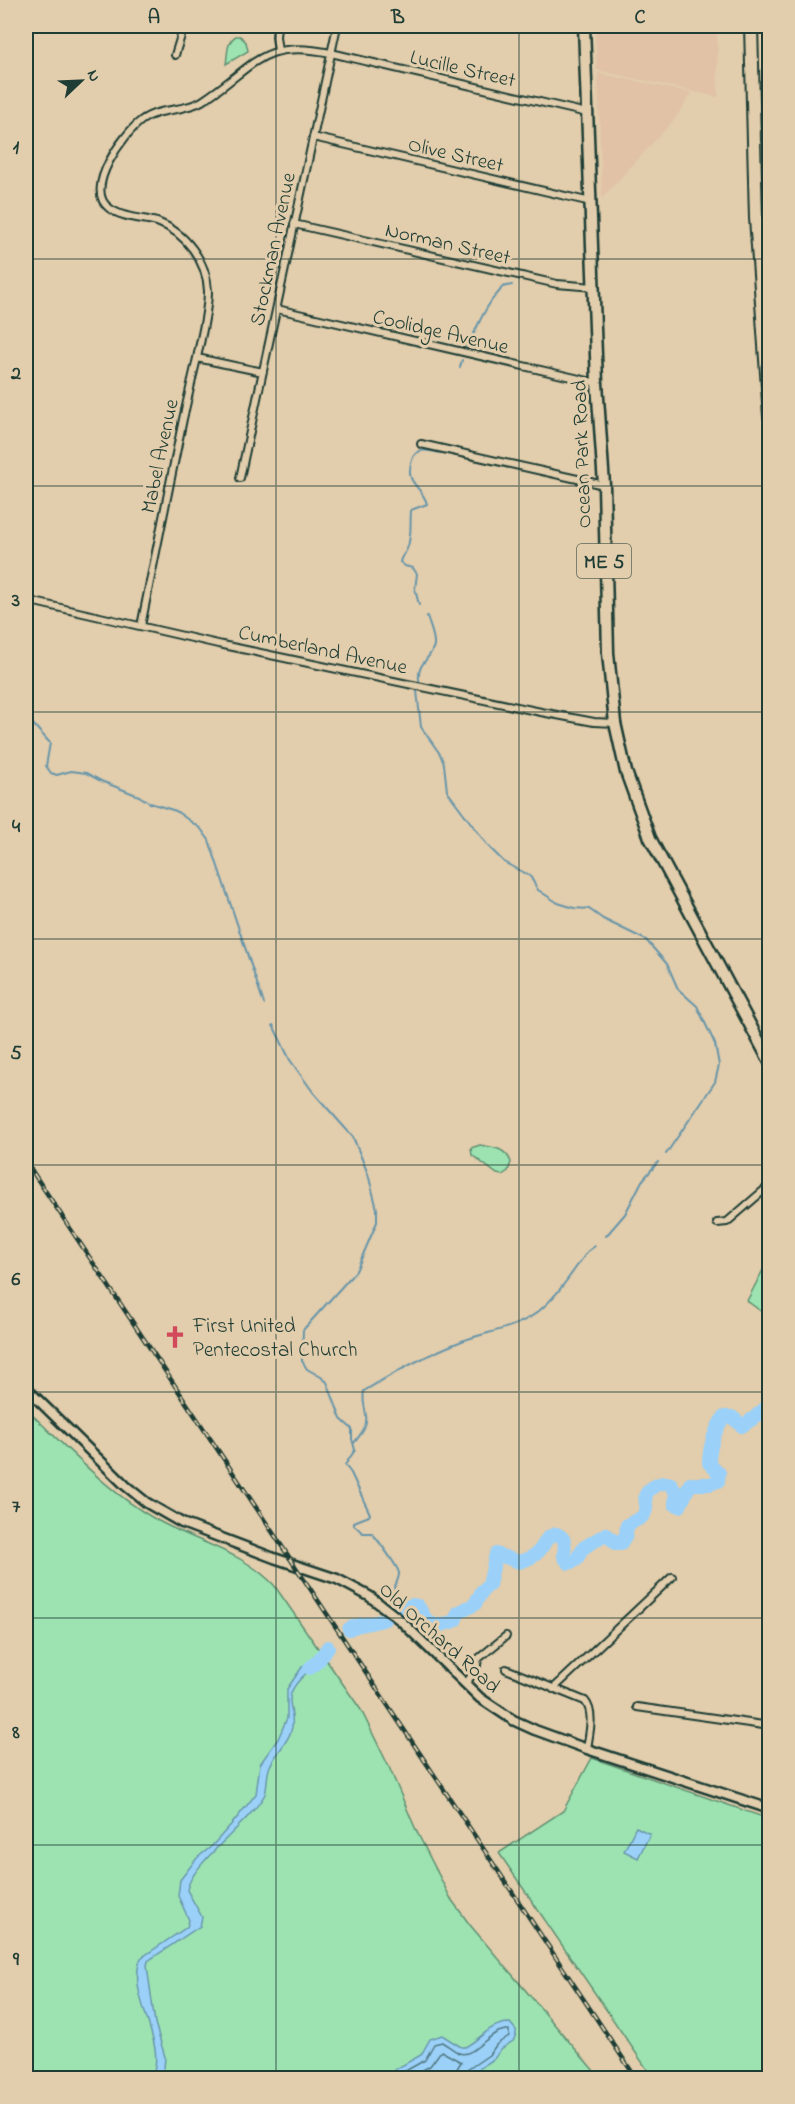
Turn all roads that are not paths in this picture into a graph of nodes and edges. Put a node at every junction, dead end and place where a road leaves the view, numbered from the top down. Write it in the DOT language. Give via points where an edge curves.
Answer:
graph roads {
  1 [pos="184,26"];
  2 [pos="277,26"];
  3 [pos="337,26"];
  4 [pos="584,26"];
  5 [pos="751,26"];
  6 [pos="278,51"];
  7 [pos="331,53"];
  8 [pos="176,55"];
  9 [pos="588,113"];
  10 [pos="313,137"];
  11 [pos="591,202"];
  12 [pos="294,224"];
  13 [pos="594,287"];
  14 [pos="277,309"];
  15 [pos="197,358"];
  16 [pos="263,372"];
  17 [pos="597,383"];
  18 [pos="770,416"];
  19 [pos="421,444"];
  20 [pos="240,478"];
  21 [pos="604,485"];
  22 [pos="26,600"];
  23 [pos="141,626"];
  24 [pos="615,723"];
  25 [pos="770,1062"];
  26 [pos="770,1185"];
  27 [pos="717,1223"];
  28 [pos="26,1388"];
  29 [pos="672,1577"];
  30 [pos="506,1636"];
  31 [pos="506,1669"];
  32 [pos="465,1684"];
  33 [pos="553,1689"];
  34 [pos="637,1707"];
  35 [pos="770,1726"];
  36 [pos="587,1749"];
  37 [pos="770,1809"];
  1 -- 8 [label="street"];
  2 -- 6 [label="street"];
  3 -- 7 [label="street, Stockman Avenue"];
  4 -- 9 [label="main road, Ocean Park Road / ME 5"];
  5 -- 18 [label="highway" via="756,218"];
  6 -- 7 [label="street, Lucille Street"];
  6 -- 15 [label="street, Mabel Avenue" via="253,63 200,103 158,112 137,124 124,137 104,176 102,196 111,210 176,232 196,254 208,288"];
  7 -- 9 [label="street, Lucille Street"];
  7 -- 10 [label="street, Stockman Avenue"];
  9 -- 11 [label="main road, Ocean Park Road / ME 5"];
  10 -- 11 [label="street, Olive Street"];
  10 -- 12 [label="street, Stockman Avenue"];
  11 -- 13 [label="main road, Ocean Park Road / ME 5"];
  12 -- 13 [label="street, Norman Street" via="557,284"];
  12 -- 14 [label="street, Stockman Avenue"];
  13 -- 17 [label="main road, Ocean Park Road / ME 5"];
  14 -- 16 [label="street, Stockman Avenue"];
  14 -- 17 [label="street, Coolidge Avenue"];
  15 -- 16 [label="street"];
  15 -- 23 [label="street, Mabel Avenue"];
  16 -- 20 [label="street, Stockman Avenue"];
  17 -- 21 [label="main road, Ocean Park Road / ME 5"];
  19 -- 21 [label="street"];
  21 -- 24 [label="main road, Ocean Park Road / ME 5" via="608,653"];
  22 -- 23 [label="street, Cumberland Avenue"];
  23 -- 24 [label="street, Cumberland Avenue" via="541,712"];
  24 -- 25 [label="main road, Ocean Park Road / ME 5" via="626,772 650,838"];
  26 -- 27 [label="street" via="727,1222"];
  28 -- 32 [label="street, Old Orchard Road" via="126,1486 158,1511 352,1586 399,1619"];
  29 -- 33 [label="street"];
  30 -- 32 [label="street" via="478,1659 476,1670"];
  31 -- 33 [label="street"];
  32 -- 36 [label="street, Old Orchard Road" via="513,1720"];
  33 -- 36 [label="street" via="582,1699 589,1706"];
  34 -- 35 [label="street"];
  36 -- 37 [label="street, Old Orchard Road"];
}
